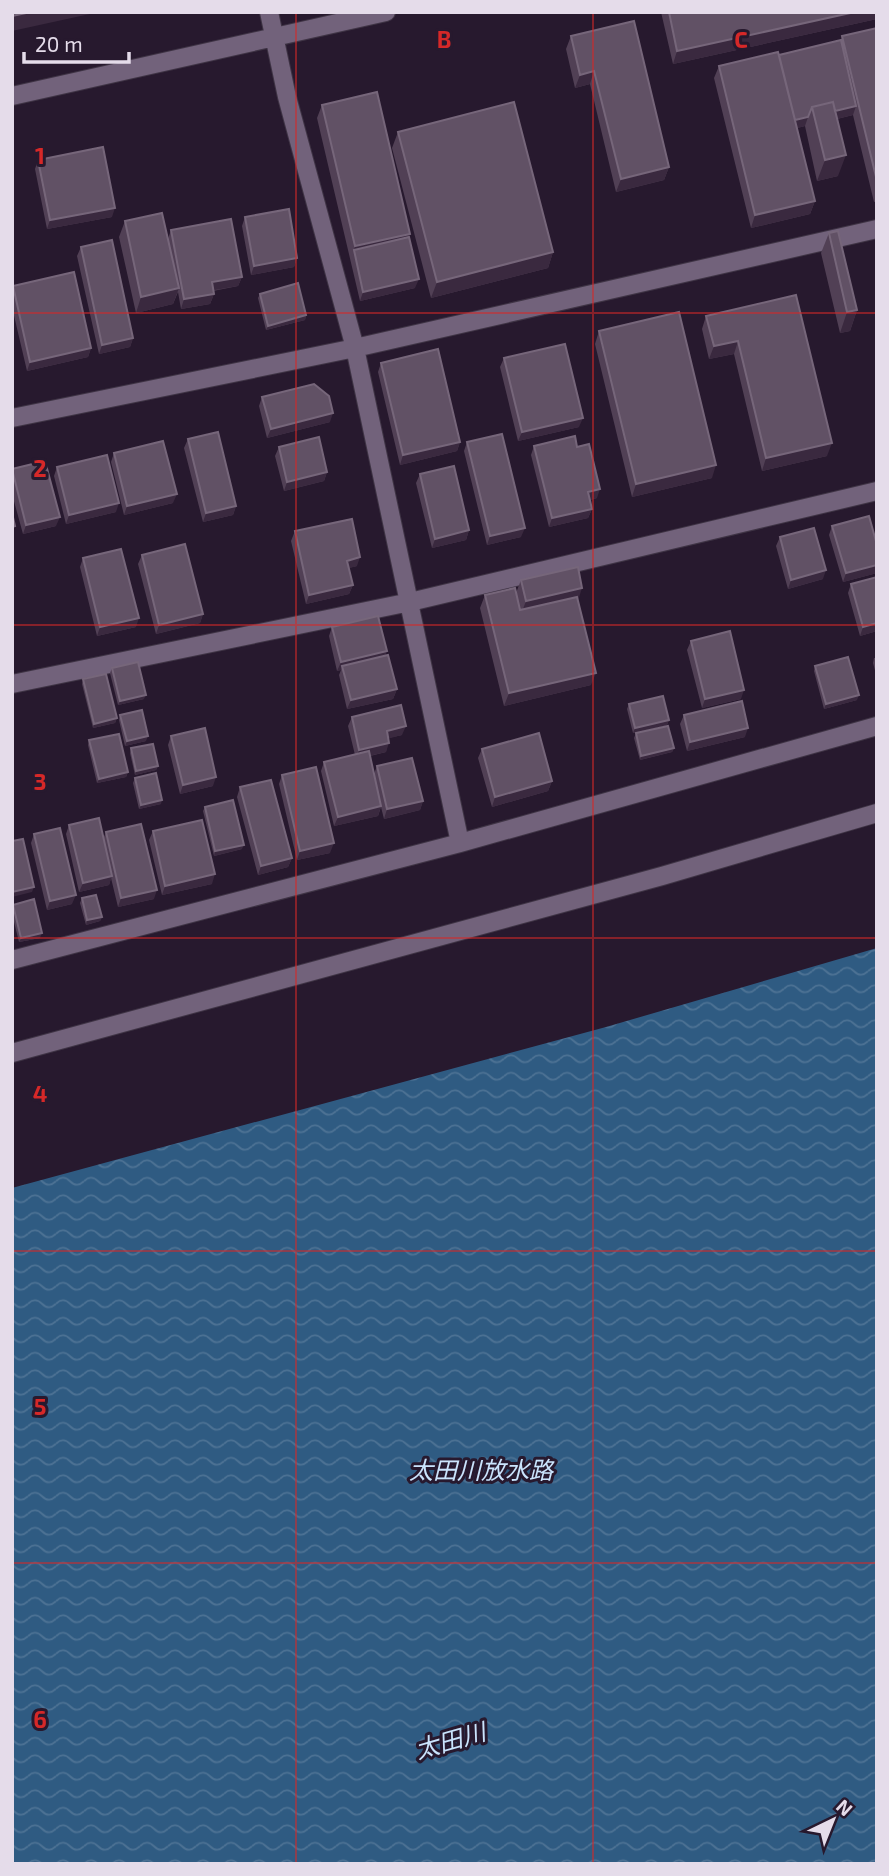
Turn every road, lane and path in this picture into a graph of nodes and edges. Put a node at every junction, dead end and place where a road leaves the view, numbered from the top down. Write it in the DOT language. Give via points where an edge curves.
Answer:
graph roads {
  1 [pos="269,12"];
  2 [pos="386,12"];
  3 [pos="275,38"];
  4 [pos="12,96"];
  5 [pos="877,229"];
  6 [pos="355,348"];
  7 [pos="12,418"];
  8 [pos="877,491"];
  9 [pos="410,602"];
  10 [pos="12,684"];
  11 [pos="877,726"];
  12 [pos="877,813"];
  13 [pos="460,843"];
  14 [pos="12,960"];
  15 [pos="12,1054"];
  1 -- 3 [label="street"];
  2 -- 3 [label="street"];
  3 -- 4 [label="street"];
  3 -- 6 [label="street"];
  5 -- 6 [label="street"];
  6 -- 7 [label="street"];
  6 -- 9 [label="street"];
  8 -- 9 [label="street"];
  9 -- 10 [label="street"];
  9 -- 13 [label="street"];
  11 -- 13 [label="street"];
  12 -- 15 [label="street"];
  13 -- 14 [label="street"];
}
